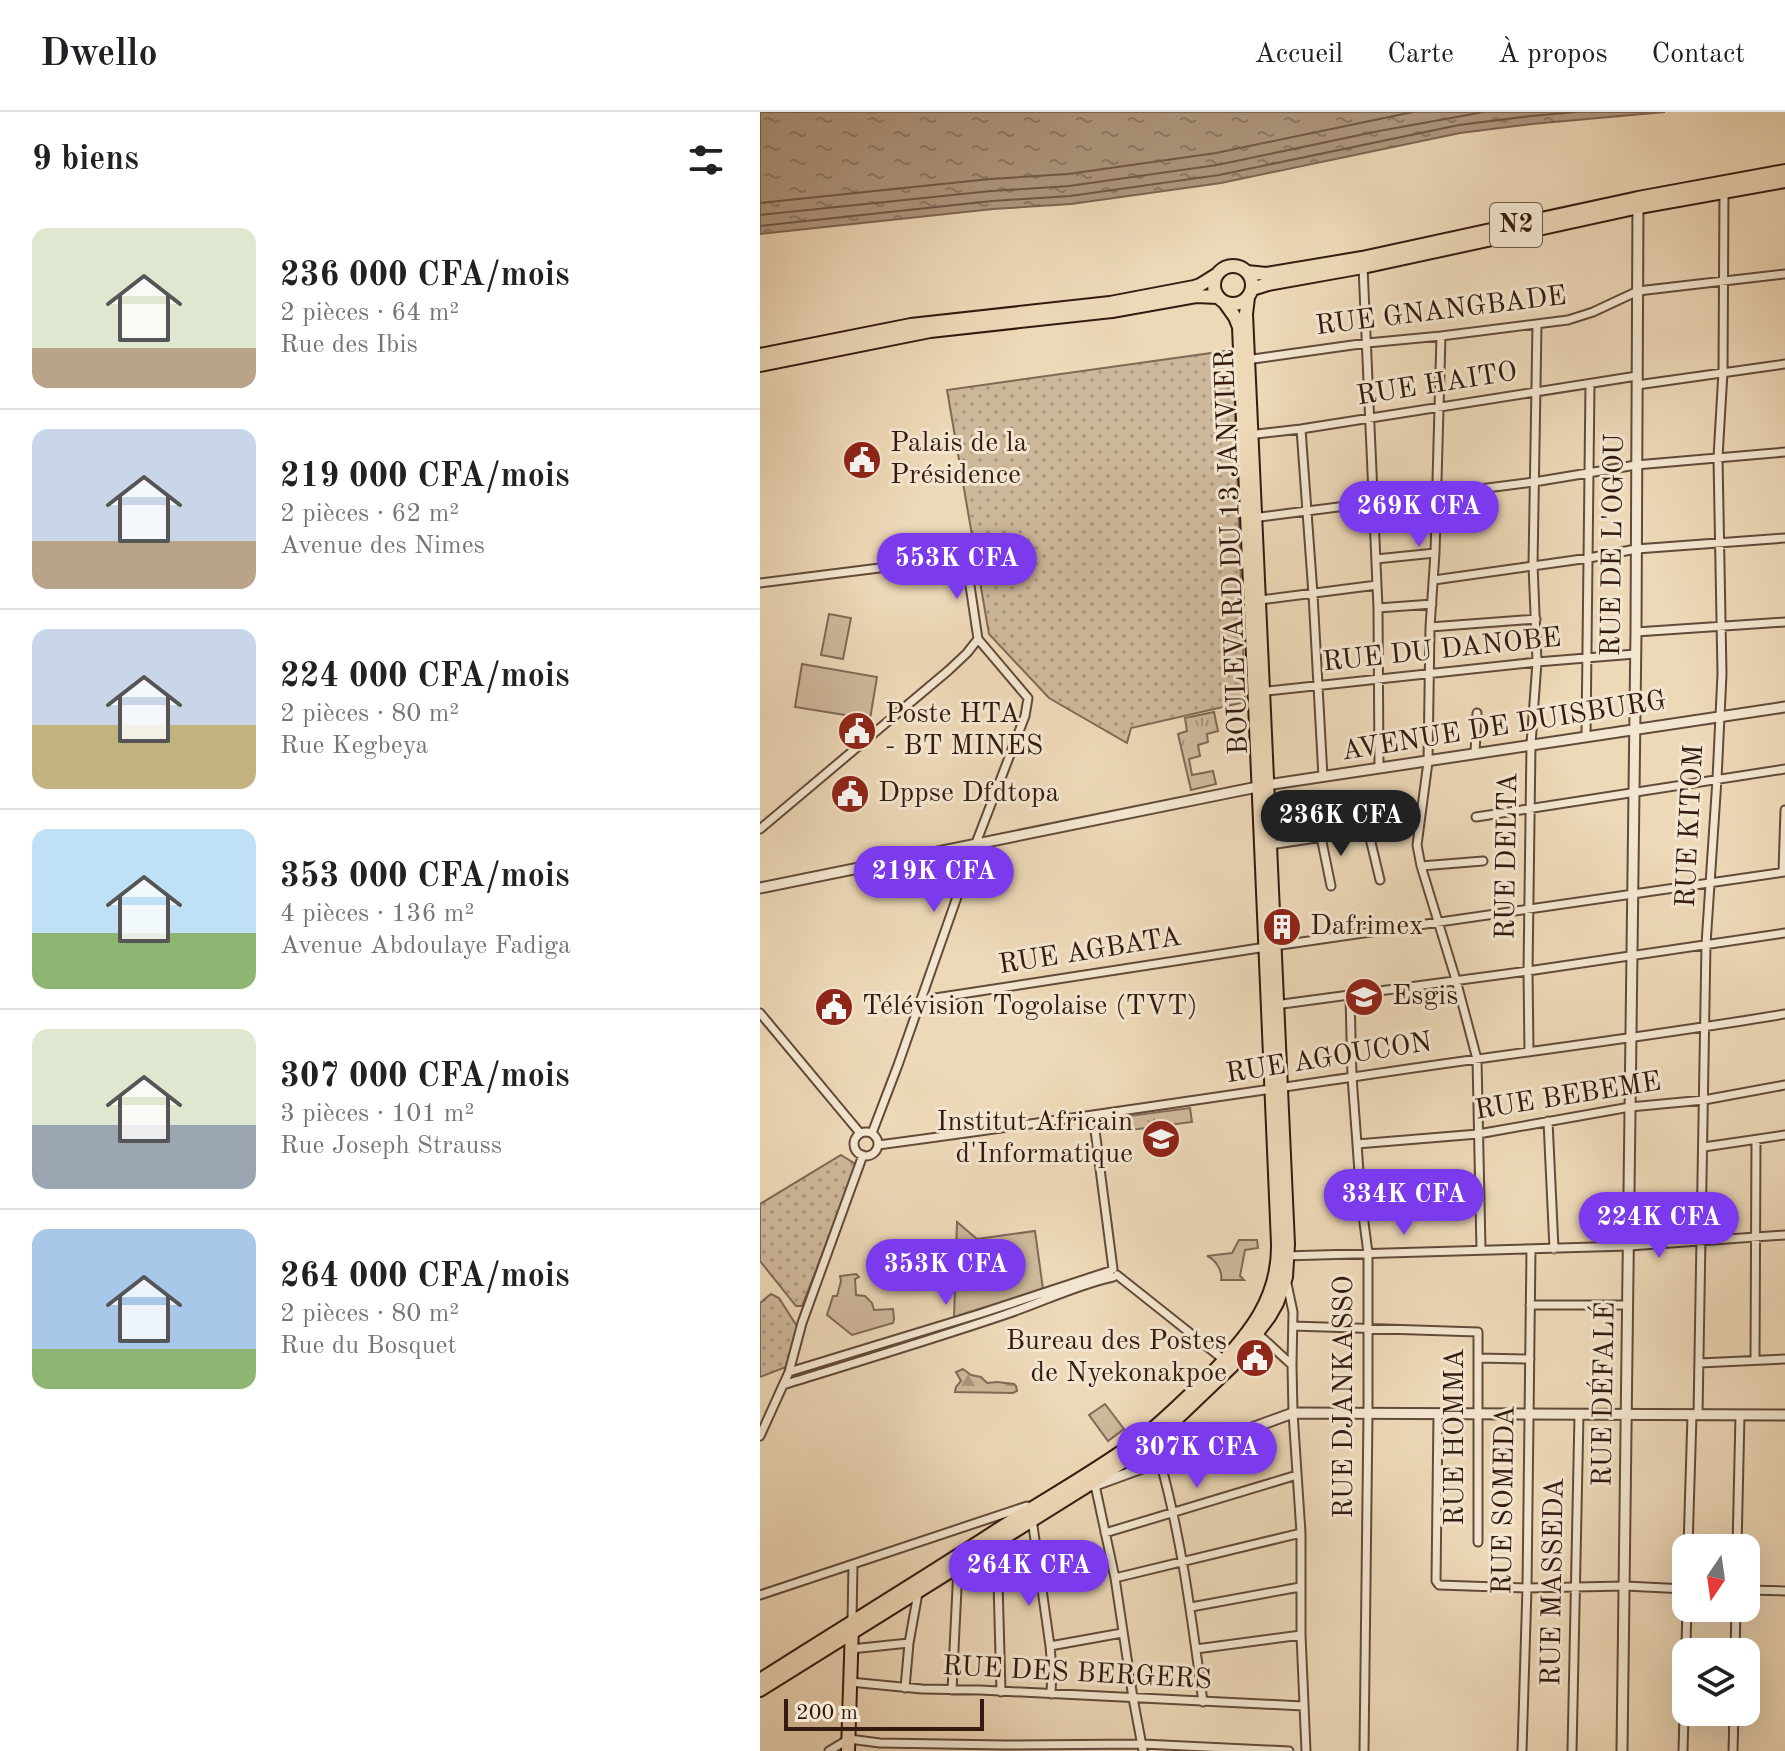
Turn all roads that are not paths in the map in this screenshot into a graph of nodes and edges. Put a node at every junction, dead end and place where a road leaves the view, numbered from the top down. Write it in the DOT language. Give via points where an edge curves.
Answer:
graph roads {
  1 [pos="1785,171"];
  2 [pos="1785,181"];
  3 [pos="1724,191"];
  4 [pos="1638,203"];
  5 [pos="1362,263"];
  6 [pos="1247,272"];
  7 [pos="1785,274"];
  8 [pos="1216,275"];
  9 [pos="1724,282"];
  10 [pos="1638,291"];
  11 [pos="1250,293"];
  12 [pos="1221,300"];
  13 [pos="1537,325"];
  14 [pos="1441,336"];
  15 [pos="1367,343"];
  16 [pos="760,355"];
  17 [pos="1244,360"];
  18 [pos="1785,364"];
  19 [pos="760,365"];
  20 [pos="1723,372"];
  21 [pos="1637,380"];
  22 [pos="1590,384"];
  23 [pos="1536,391"];
  24 [pos="1440,407"];
  25 [pos="1371,418"];
  26 [pos="1301,429"];
  27 [pos="1248,435"];
  28 [pos="1785,452"];
  29 [pos="1718,457"];
  30 [pos="1636,465"];
  31 [pos="1590,473"];
  32 [pos="1534,482"];
  33 [pos="1436,494"];
  34 [pos="1373,503"];
  35 [pos="1306,510"];
  36 [pos="1252,518"];
  37 [pos="1785,538"];
  38 [pos="1718,543"];
  39 [pos="1636,549"];
  40 [pos="1435,553"];
  41 [pos="1589,558"];
  42 [pos="1376,559"];
  43 [pos="1533,565"];
  44 [pos="1434,580"];
  45 [pos="760,583"];
  46 [pos="1377,585"];
  47 [pos="1313,594"];
  48 [pos="1260,600"];
  49 [pos="1432,604"];
  50 [pos="1378,608"];
  51 [pos="1536,619"];
  52 [pos="1785,622"];
  53 [pos="1430,627"];
  54 [pos="1721,627"];
  55 [pos="1636,632"];
  56 [pos="978,639"];
  57 [pos="1635,654"];
  58 [pos="1587,658"];
  59 [pos="1537,662"];
  60 [pos="1429,674"];
  61 [pos="1378,679"];
  62 [pos="1317,686"];
  63 [pos="1258,692"];
  64 [pos="1785,707"];
  65 [pos="1477,713"];
  66 [pos="1720,716"];
  67 [pos="1634,729"];
  68 [pos="1586,736"];
  69 [pos="1531,744"];
  70 [pos="1475,753"];
  71 [pos="1428,762"];
  72 [pos="1379,768"];
  73 [pos="1785,769"];
  74 [pos="1323,777"];
  75 [pos="1717,779"];
  76 [pos="1263,786"];
  77 [pos="1633,793"];
  78 [pos="1530,808"];
  79 [pos="1785,810"];
  80 [pos="1476,817"];
  81 [pos="1419,825"];
  82 [pos="760,829"];
  83 [pos="1368,830"];
  84 [pos="1321,837"];
  85 [pos="976,843"];
  86 [pos="1270,845"];
  87 [pos="1483,861"];
  88 [pos="1421,866"];
  89 [pos="1784,872"];
  90 [pos="1380,880"];
  91 [pos="1711,882"];
  92 [pos="1331,886"];
  93 [pos="760,888"];
  94 [pos="1632,893"];
  95 [pos="1529,910"];
  96 [pos="1438,921"];
  97 [pos="1785,933"];
  98 [pos="1706,944"];
  99 [pos="1270,946"];
  100 [pos="1632,955"];
  101 [pos="1528,971"];
  102 [pos="1456,980"];
  103 [pos="1350,995"];
  104 [pos="922,1000"];
  105 [pos="1273,1005"];
  106 [pos="760,1013"];
  107 [pos="1785,1014"];
  108 [pos="1706,1027"];
  109 [pos="1631,1037"];
  110 [pos="1529,1052"];
  111 [pos="1477,1059"];
  112 [pos="1352,1077"];
  113 [pos="1785,1085"];
  114 [pos="1277,1089"];
  115 [pos="1704,1100"];
  116 [pos="1630,1107"];
  117 [pos="1093,1115"];
  118 [pos="1548,1121"];
  119 [pos="860,1133"];
  120 [pos="872,1133"];
  121 [pos="1478,1134"];
  122 [pos="1785,1135"];
  123 [pos="1756,1140"];
  124 [pos="1357,1144"];
  125 [pos="878,1145"];
  126 [pos="1704,1147"];
  127 [pos="863,1155"];
  128 [pos="1785,1235"];
  129 [pos="1756,1238"];
  130 [pos="1702,1241"];
  131 [pos="1629,1246"];
  132 [pos="1531,1249"];
  133 [pos="1554,1249"];
  134 [pos="1481,1250"];
  135 [pos="1368,1253"];
  136 [pos="1283,1256"];
  137 [pos="1113,1273"];
  138 [pos="1286,1277"];
  139 [pos="1530,1305"];
  140 [pos="1628,1305"];
  141 [pos="940,1325"];
  142 [pos="1293,1326"];
  143 [pos="1368,1327"];
  144 [pos="1254,1330"];
  145 [pos="942,1336"];
  146 [pos="1478,1358"];
  147 [pos="1530,1359"];
  148 [pos="1785,1359"];
  149 [pos="1224,1360"];
  150 [pos="1755,1360"];
  151 [pos="1699,1363"];
  152 [pos="1292,1365"];
  153 [pos="808,1366"];
  154 [pos="789,1372"];
  155 [pos="812,1376"];
  156 [pos="783,1385"];
  157 [pos="1293,1413"];
  158 [pos="1368,1414"];
  159 [pos="1438,1414"];
  160 [pos="1478,1414"];
  161 [pos="1528,1414"];
  162 [pos="1579,1415"];
  163 [pos="1627,1415"];
  164 [pos="1695,1415"];
  165 [pos="1740,1415"];
  166 [pos="1785,1415"];
  167 [pos="760,1436"];
  168 [pos="1160,1461"];
  169 [pos="1297,1475"];
  170 [pos="1089,1487"];
  171 [pos="1045,1500"];
  172 [pos="1174,1513"];
  173 [pos="1032,1519"];
  174 [pos="1105,1533"];
  175 [pos="1301,1533"];
  176 [pos="1689,1534"];
  177 [pos="1737,1534"];
  178 [pos="1478,1542"];
  179 [pos="994,1544"];
  180 [pos="1183,1562"];
  181 [pos="853,1564"];
  182 [pos="958,1568"];
  183 [pos="1115,1578"];
  184 [pos="1625,1586"];
  185 [pos="1300,1587"];
  186 [pos="1575,1587"];
  187 [pos="1527,1588"];
  188 [pos="1672,1588"];
  189 [pos="1760,1590"];
  190 [pos="918,1591"];
  191 [pos="1785,1591"];
  192 [pos="760,1595"];
  193 [pos="1191,1607"];
  194 [pos="1687,1622"];
  195 [pos="852,1626"];
  196 [pos="1122,1633"];
  197 [pos="1301,1635"];
  198 [pos="909,1643"];
  199 [pos="1050,1646"];
  200 [pos="851,1649"];
  201 [pos="1196,1649"];
  202 [pos="760,1680"];
  203 [pos="850,1682"];
  204 [pos="905,1688"];
  205 [pos="760,1690"];
  206 [pos="952,1690"];
  207 [pos="1001,1692"];
  208 [pos="1051,1694"];
  209 [pos="1133,1698"];
  210 [pos="1203,1702"];
  211 [pos="1303,1706"];
  212 [pos="1734,1726"];
  213 [pos="849,1745"];
  214 [pos="880,1747"];
  215 [pos="1143,1747"];
  216 [pos="1004,1748"];
  217 [pos="829,1751"];
  218 [pos="1289,1751"];
  219 [pos="1306,1751"];
  220 [pos="1364,1751"];
  221 [pos="1522,1751"];
  222 [pos="1572,1751"];
  223 [pos="1622,1751"];
  224 [pos="1683,1751"];
  225 [pos="1733,1751"];
  1 -- 4 [label="highway, N2"];
  2 -- 3 [label="highway, N2"];
  3 -- 4 [label="highway, N2"];
  3 -- 9 [label="street, RUE KITOM"];
  4 -- 5 [label="highway, N2"];
  4 -- 10 [label="street, RUE DE L'OGOU"];
  5 -- 6 [label="highway, N2"];
  5 -- 11 [label="highway, N2" via="1268,284"];
  5 -- 15 [label="street"];
  6 -- 8 [label="highway" via="1234,266"];
  6 -- 11 [label="highway"];
  7 -- 9 [label="street, RUE GNANGBADE"];
  8 -- 12 [label="highway" via="1213,287"];
  8 -- 16 [label="highway" via="1194,287 1110,303 911,325"];
  9 -- 10 [label="street, RUE GNANGBADE"];
  9 -- 20 [label="street, RUE KITOM"];
  10 -- 13 [label="street, RUE GNANGBADE" via="1581,317"];
  10 -- 21 [label="street, RUE DE L'OGOU"];
  11 -- 12 [label="highway" via="1235,304"];
  11 -- 17 [label="highway, BOULEVARD DU 13 JANVIER"];
  12 -- 17 [label="highway, BOULEVARD DU 13 JANVIER" via="1237,322"];
  12 -- 19 [label="highway" via="1196,296 930,331"];
  13 -- 14 [label="street, RUE GNANGBADE"];
  13 -- 23 [label="street, RUE DELTA"];
  14 -- 15 [label="street, RUE GNANGBADE"];
  14 -- 24 [label="street"];
  15 -- 17 [label="street, RUE GNANGBADE"];
  15 -- 25 [label="street"];
  17 -- 27 [label="highway, BOULEVARD DU 13 JANVIER"];
  18 -- 20 [label="street, RUE HAITO"];
  20 -- 21 [label="street, RUE HAITO"];
  20 -- 29 [label="street, RUE KITOM"];
  21 -- 22 [label="street, RUE HAITO"];
  21 -- 30 [label="street, RUE DE L'OGOU"];
  22 -- 23 [label="street, RUE HAITO"];
  22 -- 31 [label="street"];
  23 -- 24 [label="street, RUE HAITO"];
  23 -- 32 [label="street, RUE DELTA"];
  24 -- 25 [label="street, RUE HAITO"];
  24 -- 33 [label="street"];
  25 -- 26 [label="street, RUE HAITO"];
  25 -- 34 [label="street"];
  26 -- 27 [label="street, RUE HAITO"];
  26 -- 35 [label="street"];
  27 -- 36 [label="highway, BOULEVARD DU 13 JANVIER"];
  28 -- 29 [label="street"];
  29 -- 30 [label="street"];
  29 -- 38 [label="street, RUE KITOM"];
  30 -- 31 [label="street"];
  30 -- 39 [label="street, RUE DE L'OGOU"];
  31 -- 32 [label="street"];
  31 -- 41 [label="street"];
  32 -- 33 [label="street"];
  32 -- 43 [label="street, RUE DELTA"];
  33 -- 34 [label="street"];
  33 -- 40 [label="street"];
  34 -- 35 [label="street"];
  34 -- 42 [label="street"];
  35 -- 36 [label="street"];
  35 -- 47 [label="street"];
  36 -- 48 [label="highway, BOULEVARD DU 13 JANVIER"];
  36 -- 63 [label="highway, BOULEVARD DU 13 JANVIER"];
  37 -- 38 [label="street"];
  38 -- 39 [label="street"];
  38 -- 54 [label="street, RUE KITOM"];
  39 -- 41 [label="street"];
  39 -- 55 [label="street, RUE DE L'OGOU"];
  40 -- 42 [label="street"];
  40 -- 44 [label="street"];
  41 -- 43 [label="street"];
  41 -- 58 [label="street"];
  42 -- 46 [label="street"];
  43 -- 44 [label="street"];
  43 -- 51 [label="street, RUE DELTA"];
  44 -- 49 [label="street"];
  45 -- 56 [label="street" via="966,559"];
  46 -- 47 [label="street"];
  46 -- 50 [label="street"];
  47 -- 48 [label="street"];
  47 -- 62 [label="street"];
  48 -- 63 [label="highway, BOULEVARD DU 13 JANVIER"];
  49 -- 50 [label="street"];
  49 -- 53 [label="street"];
  50 -- 61 [label="street"];
  51 -- 53 [label="street"];
  51 -- 59 [label="street, RUE DELTA"];
  52 -- 54 [label="street"];
  53 -- 60 [label="street"];
  54 -- 55 [label="street"];
  54 -- 66 [label="street, RUE KITOM"];
  55 -- 57 [label="street, RUE DE L'OGOU"];
  56 -- 82 [label="street" via="949,670"];
  56 -- 85 [label="street" via="1028,703"];
  57 -- 58 [label="street, RUE DU DANOBE"];
  57 -- 67 [label="street, RUE DE L'OGOU"];
  58 -- 59 [label="street, RUE DU DANOBE"];
  58 -- 68 [label="street"];
  59 -- 60 [label="street, RUE DU DANOBE"];
  59 -- 69 [label="street, RUE DELTA"];
  60 -- 61 [label="street, RUE DU DANOBE"];
  60 -- 71 [label="street"];
  61 -- 62 [label="street, RUE DU DANOBE"];
  61 -- 72 [label="street"];
  62 -- 63 [label="street, RUE DU DANOBE"];
  62 -- 74 [label="street"];
  63 -- 76 [label="highway, BOULEVARD DU 13 JANVIER"];
  64 -- 66 [label="street, AVENUE DE DUISBURG"];
  65 -- 70 [label="street"];
  66 -- 67 [label="street, AVENUE DE DUISBURG"];
  66 -- 75 [label="street, RUE KITOM"];
  67 -- 68 [label="street, AVENUE DE DUISBURG"];
  67 -- 77 [label="street, RUE DE L'OGOU"];
  68 -- 69 [label="street, AVENUE DE DUISBURG"];
  69 -- 70 [label="street, AVENUE DE DUISBURG"];
  69 -- 78 [label="street, RUE DELTA"];
  70 -- 71 [label="street, AVENUE DE DUISBURG"];
  71 -- 72 [label="street, AVENUE DE DUISBURG"];
  71 -- 81 [label="street"];
  72 -- 74 [label="street, AVENUE DE DUISBURG"];
  73 -- 75 [label="street"];
  74 -- 76 [label="street, AVENUE DE DUISBURG"];
  75 -- 77 [label="street"];
  75 -- 91 [label="street, RUE KITOM"];
  76 -- 85 [label="street, AVENUE DE DUISBURG"];
  76 -- 86 [label="highway, BOULEVARD DU 13 JANVIER"];
  76 -- 99 [label="highway, BOULEVARD DU 13 JANVIER"];
  77 -- 78 [label="street"];
  77 -- 94 [label="street, RUE DE L'OGOU"];
  78 -- 80 [label="street"];
  78 -- 95 [label="street, RUE DELTA"];
  79 -- 89 [label="street"];
  81 -- 83 [label="street"];
  81 -- 88 [label="street"];
  83 -- 84 [label="street"];
  83 -- 90 [label="street"];
  84 -- 86 [label="street"];
  84 -- 92 [label="street"];
  85 -- 93 [label="street, AVENUE DE DUISBURG"];
  85 -- 104 [label="street"];
  86 -- 99 [label="highway, BOULEVARD DU 13 JANVIER"];
  87 -- 88 [label="street"];
  88 -- 96 [label="street"];
  89 -- 91 [label="street"];
  91 -- 94 [label="street, RUE AGBATA"];
  91 -- 98 [label="street, RUE KITOM"];
  94 -- 95 [label="street, RUE AGBATA"];
  94 -- 100 [label="street, RUE DÉFALÉ"];
  95 -- 96 [label="street, RUE AGBATA"];
  95 -- 101 [label="street, RUE DELTA"];
  96 -- 99 [label="street, RUE AGBATA"];
  96 -- 102 [label="street"];
  97 -- 98 [label="street"];
  98 -- 100 [label="street"];
  98 -- 108 [label="street, RUE KITOM"];
  99 -- 104 [label="street, RUE AGBATA"];
  99 -- 105 [label="highway, BOULEVARD DU 13 JANVIER"];
  100 -- 101 [label="street"];
  100 -- 109 [label="street, RUE DÉFALÉ"];
  101 -- 102 [label="street"];
  101 -- 110 [label="street, RUE DELTA"];
  102 -- 103 [label="street"];
  102 -- 111 [label="street"];
  103 -- 105 [label="street"];
  103 -- 112 [label="street, RUE DJANKASSO"];
  104 -- 120 [label="street"];
  105 -- 114 [label="highway, BOULEVARD DU 13 JANVIER"];
  106 -- 119 [label="street"];
  107 -- 108 [label="street, RUE AGOUCON"];
  108 -- 109 [label="street, RUE AGOUCON"];
  108 -- 115 [label="street, RUE KITOM"];
  109 -- 110 [label="street, RUE AGOUCON"];
  109 -- 116 [label="street, RUE DÉFALÉ"];
  110 -- 111 [label="street, RUE AGOUCON"];
  111 -- 112 [label="street, RUE AGOUCON"];
  111 -- 121 [label="street"];
  112 -- 114 [label="street, RUE AGOUCON"];
  112 -- 124 [label="street, RUE DJANKASSO"];
  113 -- 115 [label="street, RUE BEBEME"];
  114 -- 117 [label="street, RUE AGOUCON"];
  114 -- 136 [label="highway, BOULEVARD DU 13 JANVIER"];
  115 -- 116 [label="street, RUE BEBEME"];
  115 -- 126 [label="street, RUE KITOM"];
  116 -- 118 [label="street, RUE BEBEME"];
  116 -- 131 [label="street, RUE DÉFALÉ"];
  117 -- 125 [label="street, RUE AGOUCON"];
  117 -- 137 [label="street"];
  118 -- 121 [label="street, RUE BEBEME"];
  118 -- 133 [label="street"];
  119 -- 120 [label="street"];
  119 -- 127 [label="street" via="854,1145"];
  120 -- 125 [label="street"];
  121 -- 124 [label="street, RUE BEBEME"];
  121 -- 134 [label="street"];
  122 -- 123 [label="street"];
  123 -- 126 [label="street"];
  123 -- 129 [label="street"];
  124 -- 135 [label="street, RUE DJANKASSO"];
  125 -- 127 [label="street"];
  126 -- 130 [label="street, RUE KITOM"];
  127 -- 154 [label="street"];
  128 -- 129 [label="street"];
  129 -- 130 [label="street"];
  129 -- 150 [label="street"];
  130 -- 131 [label="street"];
  130 -- 151 [label="street, RUE KITOM"];
  131 -- 133 [label="street"];
  131 -- 140 [label="street, RUE DÉFALÉ"];
  132 -- 133 [label="street"];
  132 -- 134 [label="street"];
  132 -- 139 [label="street, RUE SOMEDA"];
  134 -- 135 [label="street"];
  135 -- 136 [label="street"];
  135 -- 143 [label="street, RUE DJANKASSO"];
  136 -- 138 [label="highway, BOULEVARD DU 13 JANVIER"];
  136 -- 144 [label="highway, BOULEVARD DU 13 JANVIER"];
  137 -- 141 [label="street"];
  137 -- 145 [label="street"];
  137 -- 149 [label="street"];
  138 -- 142 [label="street"];
  138 -- 144 [label="highway, BOULEVARD DU 13 JANVIER" via="1273,1311"];
  139 -- 140 [label="street"];
  139 -- 147 [label="street, RUE SOMEDA"];
  140 -- 163 [label="street, RUE DÉFALÉ"];
  141 -- 145 [label="street"];
  141 -- 153 [label="street"];
  142 -- 143 [label="street"];
  142 -- 152 [label="street"];
  143 -- 146 [label="street, RUE HOMMA" via="1478,1332"];
  143 -- 158 [label="street, RUE DJANKASSO"];
  144 -- 149 [label="highway, BOULEVARD DU 13 JANVIER"];
  144 -- 152 [label="street"];
  144 -- 170 [label="highway, BOULEVARD DU 13 JANVIER" via="1232,1366 1166,1429"];
  145 -- 155 [label="street"];
  146 -- 147 [label="street"];
  146 -- 160 [label="street, RUE HOMMA"];
  147 -- 161 [label="street, RUE SOMEDA"];
  148 -- 150 [label="street"];
  149 -- 171 [label="highway, BOULEVARD DU 13 JANVIER" via="1142,1437"];
  150 -- 151 [label="street"];
  151 -- 164 [label="street, RUE KITOM"];
  152 -- 157 [label="street"];
  153 -- 154 [label="street"];
  153 -- 155 [label="street"];
  154 -- 156 [label="street"];
  155 -- 156 [label="street"];
  156 -- 167 [label="street"];
  157 -- 158 [label="street"];
  157 -- 168 [label="street"];
  157 -- 169 [label="street"];
  158 -- 159 [label="street"];
  158 -- 220 [label="street, RUE DJANKASSO"];
  159 -- 160 [label="street"];
  159 -- 187 [label="street" via="1436,1581 1441,1586"];
  160 -- 161 [label="street"];
  160 -- 178 [label="street, RUE HOMMA"];
  161 -- 162 [label="street"];
  161 -- 187 [label="street, RUE SOMEDA"];
  162 -- 163 [label="street"];
  162 -- 186 [label="street, RUE MASSEDA"];
  163 -- 164 [label="street"];
  163 -- 184 [label="street, RUE DÉFALÉ"];
  164 -- 165 [label="street"];
  164 -- 176 [label="street, RUE KITOM"];
  165 -- 166 [label="street"];
  165 -- 177 [label="street"];
  168 -- 170 [label="street"];
  168 -- 172 [label="street"];
  169 -- 172 [label="street"];
  169 -- 175 [label="street"];
  170 -- 171 [label="street"];
  170 -- 173 [label="highway, BOULEVARD DU 13 JANVIER"];
  170 -- 174 [label="street"];
  171 -- 181 [label="street"];
  171 -- 195 [label="highway, BOULEVARD DU 13 JANVIER"];
  172 -- 174 [label="street"];
  172 -- 180 [label="street"];
  173 -- 179 [label="highway, BOULEVARD DU 13 JANVIER"];
  173 -- 199 [label="street"];
  174 -- 183 [label="street"];
  175 -- 180 [label="street"];
  175 -- 185 [label="street"];
  179 -- 182 [label="highway, BOULEVARD DU 13 JANVIER"];
  179 -- 207 [label="street"];
  180 -- 183 [label="street"];
  180 -- 193 [label="street"];
  181 -- 192 [label="street"];
  181 -- 195 [label="street"];
  182 -- 190 [label="highway, BOULEVARD DU 13 JANVIER"];
  182 -- 206 [label="street"];
  183 -- 196 [label="street"];
  184 -- 186 [label="street"];
  184 -- 188 [label="street"];
  184 -- 223 [label="street, RUE DÉFALÉ"];
  185 -- 193 [label="street"];
  185 -- 197 [label="street"];
  186 -- 187 [label="street"];
  186 -- 222 [label="street, RUE MASSEDA"];
  187 -- 221 [label="street, RUE SOMEDA"];
  189 -- 191 [label="street"];
  190 -- 195 [label="highway, BOULEVARD DU 13 JANVIER"];
  190 -- 198 [label="street"];
  193 -- 201 [label="street"];
  194 -- 224 [label="street"];
  195 -- 200 [label="highway"];
  195 -- 202 [label="highway, BOULEVARD DU 13 JANVIER"];
  195 -- 205 [label="highway, BOULEVARD DU 13 JANVIER"];
  196 -- 199 [label="street"];
  196 -- 209 [label="street"];
  197 -- 201 [label="street"];
  197 -- 211 [label="street"];
  198 -- 200 [label="street"];
  198 -- 204 [label="street"];
  199 -- 208 [label="street"];
  200 -- 203 [label="highway"];
  201 -- 210 [label="street"];
  203 -- 204 [label="street, RUE DES BERGERS"];
  203 -- 213 [label="highway"];
  204 -- 206 [label="street, RUE DES BERGERS"];
  206 -- 207 [label="street, RUE DES BERGERS"];
  207 -- 208 [label="street, RUE DES BERGERS"];
  208 -- 209 [label="street, RUE DES BERGERS"];
  209 -- 210 [label="street, RUE DES BERGERS"];
  209 -- 215 [label="street"];
  210 -- 211 [label="street, RUE DES BERGERS"];
  211 -- 219 [label="street"];
  212 -- 225 [label="street"];
  213 -- 214 [label="street"];
  213 -- 217 [label="street"];
  214 -- 216 [label="street"];
  215 -- 216 [label="street"];
  215 -- 218 [label="street"];
}
